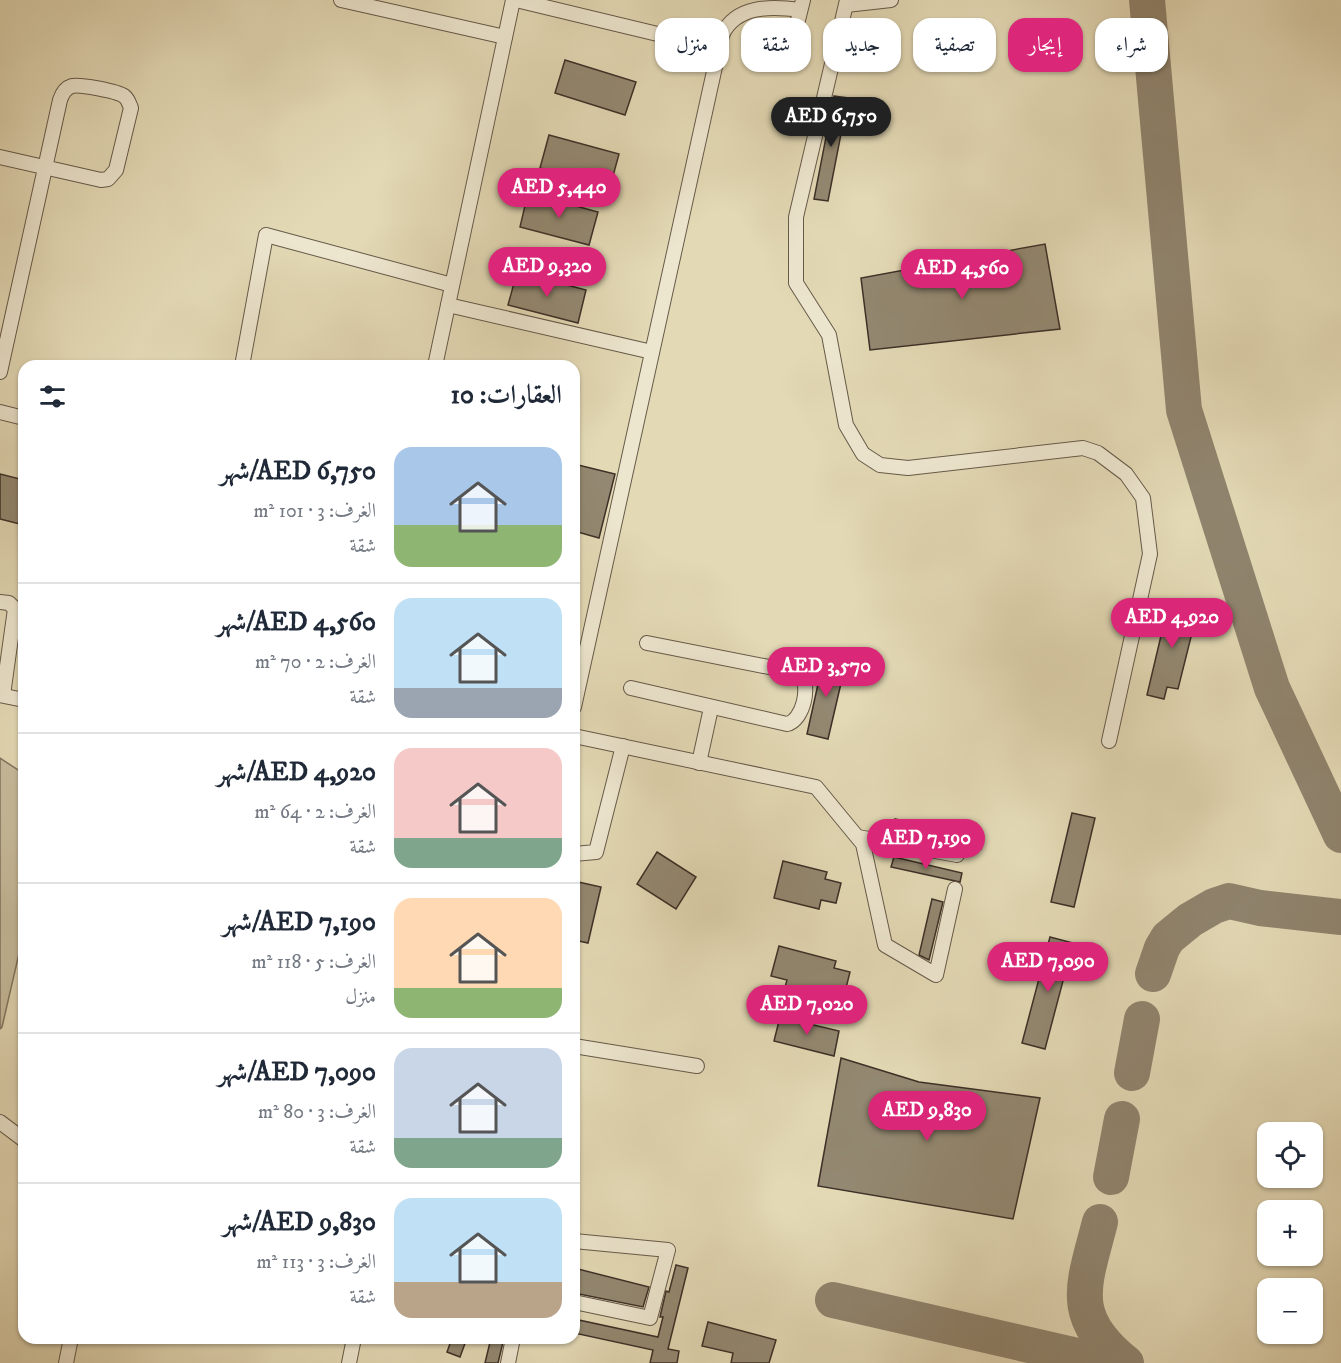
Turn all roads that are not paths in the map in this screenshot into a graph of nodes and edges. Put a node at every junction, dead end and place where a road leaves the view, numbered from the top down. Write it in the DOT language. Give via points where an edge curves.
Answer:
graph roads {
  1 [pos="341,0"];
  2 [pos="514,0"];
  3 [pos="891,0"];
  4 [pos="846,2"];
  5 [pos="800,11"];
  6 [pos="729,25"];
  7 [pos="655,34"];
  8 [pos="505,37"];
  9 [pos="715,72"];
  10 [pos="0,157"];
  11 [pos="46,167"];
  12 [pos="452,285"];
  13 [pos="448,305"];
  14 [pos="652,352"];
  15 [pos="243,360"];
  16 [pos="436,360"];
  17 [pos="0,372"];
  18 [pos="0,412"];
  19 [pos="18,416"];
  20 [pos="0,602"];
  21 [pos="647,643"];
  22 [pos="580,680"];
  23 [pos="631,688"];
  24 [pos="1,695"];
  25 [pos="18,699"];
  26 [pos="711,708"];
  27 [pos="580,737"];
  28 [pos="1109,741"];
  29 [pos="623,746"];
  30 [pos="699,762"];
  31 [pos="858,837"];
  32 [pos="580,853"];
  33 [pos="957,855"];
  34 [pos="955,889"];
  35 [pos="580,1047"];
  36 [pos="697,1066"];
  37 [pos="0,1122"];
  38 [pos="18,1136"];
  39 [pos="580,1242"];
  40 [pos="580,1303"];
  41 [pos="70,1344"];
  42 [pos="353,1344"];
  43 [pos="512,1344"];
  44 [pos="66,1363"];
  45 [pos="349,1363"];
  46 [pos="508,1363"];
  1 -- 8 [label="lane"];
  2 -- 7 [label="lane"];
  2 -- 8 [label="lane"];
  3 -- 4 [label="lane"];
  4 -- 28 [label="lane" via="796,216 796,282 829,335 846,424 863,454 880,465 908,468 1083,448 1098,453 1126,474 1143,498 1150,555"];
  5 -- 6 [label="lane" via="780,7 753,10 741,14"];
  8 -- 12 [label="lane"];
  9 -- 14 [label="lane"];
  10 -- 11 [label="lane"];
  11 -- 11 [label="lane" via="60,100 68,88 77,85 126,98 131,108 112,178 104,180"];
  11 -- 17 [label="lane"];
  12 -- 13 [label="lane"];
  12 -- 15 [label="lane" via="266,235"];
  13 -- 14 [label="lane"];
  13 -- 16 [label="lane"];
  14 -- 22 [label="lane"];
  18 -- 19 [label="lane"];
  20 -- 24 [label="lane" via="15,609"];
  21 -- 26 [label="lane" via="794,672 804,677 806,683 798,718 792,723"];
  23 -- 26 [label="lane"];
  24 -- 25 [label="lane"];
  26 -- 30 [label="lane"];
  27 -- 29 [label="lane"];
  29 -- 30 [label="lane"];
  29 -- 32 [label="lane" via="596,852"];
  30 -- 31 [label="lane" via="816,787"];
  31 -- 33 [label="lane"];
  31 -- 34 [label="lane" via="864,844 885,945 936,975"];
  35 -- 36 [label="lane"];
  37 -- 38 [label="lane"];
  39 -- 40 [label="lane" via="668,1250 650,1318"];
  41 -- 44 [label="lane"];
  42 -- 45 [label="lane"];
  43 -- 46 [label="lane"];
}
